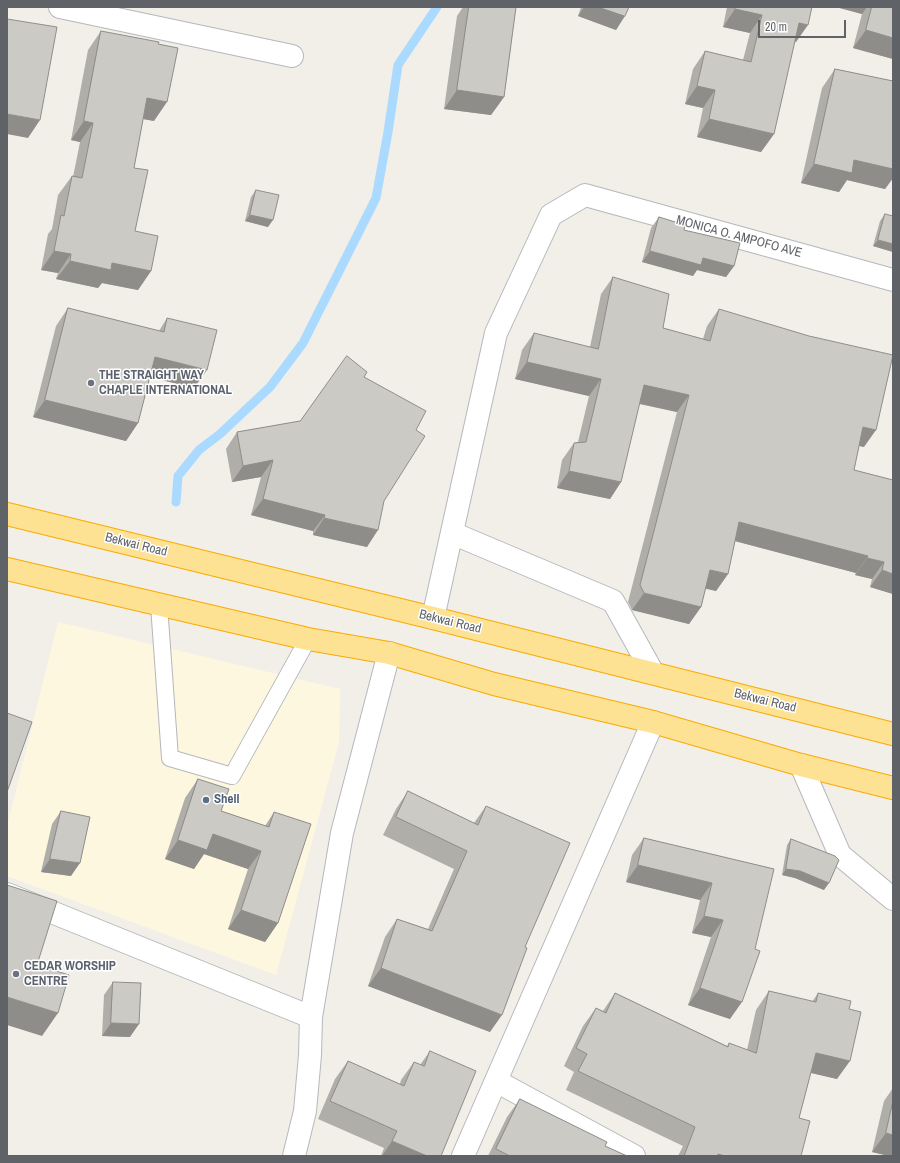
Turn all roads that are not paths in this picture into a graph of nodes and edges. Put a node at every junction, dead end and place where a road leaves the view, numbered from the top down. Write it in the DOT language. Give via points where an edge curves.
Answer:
graph roads {
  1 [pos="60,7"];
  2 [pos="292,56"];
  3 [pos="893,280"];
  4 [pos="7,514"];
  5 [pos="452,533"];
  6 [pos="7,569"];
  7 [pos="159,605"];
  8 [pos="433,618"];
  9 [pos="308,639"];
  10 [pos="389,653"];
  11 [pos="653,673"];
  12 [pos="653,722"];
  13 [pos="893,734"];
  14 [pos="801,764"];
  15 [pos="893,788"];
  16 [pos="7,894"];
  17 [pos="893,899"];
  18 [pos="311,1017"];
  19 [pos="496,1081"];
  20 [pos="294,1156"];
  21 [pos="463,1156"];
  22 [pos="634,1156"];
  1 -- 2 [label="street"];
  3 -- 5 [label="street, MONICA O. AMPOFO AVE" via="585,195 551,215 496,333"];
  4 -- 8 [label="highway, Bekwai Road"];
  5 -- 8 [label="street"];
  5 -- 11 [label="street" via="613,601"];
  6 -- 7 [label="highway"];
  7 -- 9 [label="highway"];
  7 -- 9 [label="lane" via="170,758 232,776"];
  8 -- 11 [label="highway, Bekwai Road"];
  9 -- 10 [label="highway"];
  10 -- 12 [label="highway" via="494,684"];
  10 -- 18 [label="street" via="342,834"];
  11 -- 13 [label="highway, Bekwai Road"];
  12 -- 14 [label="highway"];
  12 -- 19 [label="street"];
  14 -- 15 [label="highway"];
  14 -- 17 [label="street" via="840,855"];
  16 -- 18 [label="street"];
  18 -- 20 [label="street" via="305,1110"];
  19 -- 21 [label="street"];
  19 -- 22 [label="street"];
}
